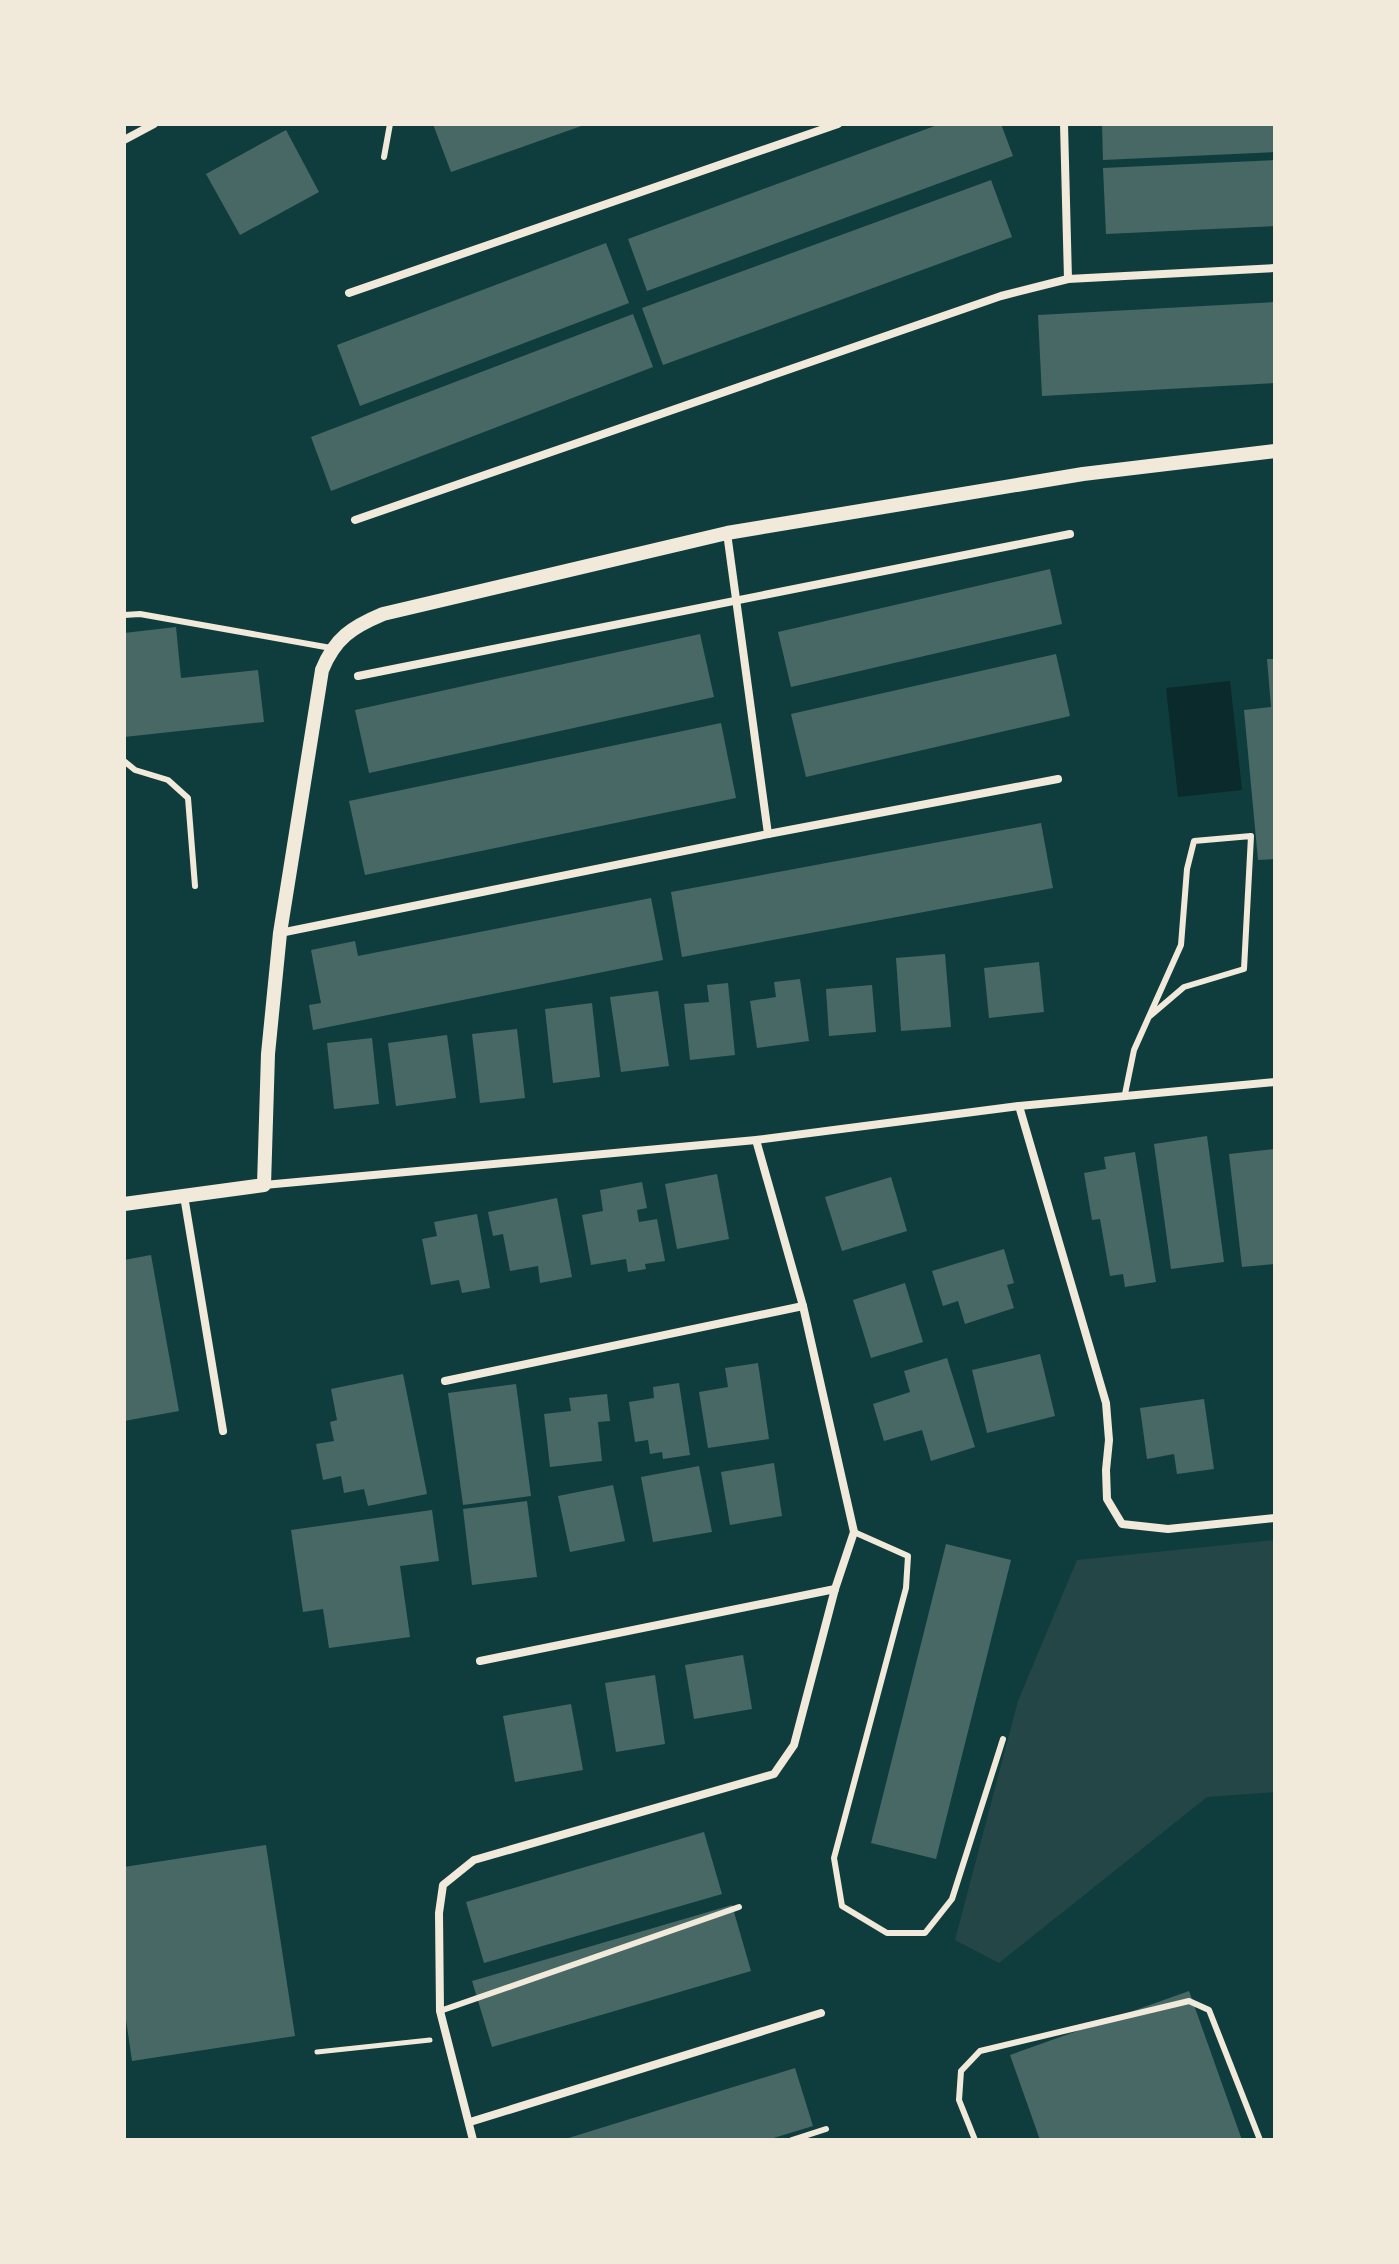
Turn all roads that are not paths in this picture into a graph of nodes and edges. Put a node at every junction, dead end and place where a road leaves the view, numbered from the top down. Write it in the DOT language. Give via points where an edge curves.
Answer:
graph roads {
  1 [pos="154,124"];
  2 [pos="390,124"];
  3 [pos="838,124"];
  4 [pos="1064,124"];
  5 [pos="124,140"];
  6 [pos="384,157"];
  7 [pos="1275,268"];
  8 [pos="1068,279"];
  9 [pos="349,293"];
  10 [pos="1275,451"];
  11 [pos="355,520"];
  12 [pos="727,533"];
  13 [pos="1070,534"];
  14 [pos="737,600"];
  15 [pos="124,615"];
  16 [pos="331,648"];
  17 [pos="358,676"];
  18 [pos="124,761"];
  19 [pos="1058,779"];
  20 [pos="768,834"];
  21 [pos="195,886"];
  22 [pos="280,933"];
  23 [pos="1150,1016"];
  24 [pos="1275,1082"];
  25 [pos="1125,1094"];
  26 [pos="1019,1106"];
  27 [pos="756,1140"];
  28 [pos="264,1185"];
  29 [pos="184,1196"];
  30 [pos="124,1204"];
  31 [pos="803,1306"];
  32 [pos="445,1381"];
  33 [pos="223,1431"];
  34 [pos="1275,1518"];
  35 [pos="854,1532"];
  36 [pos="835,1589"];
  37 [pos="480,1661"];
  38 [pos="1003,1739"];
  39 [pos="739,1907"];
  40 [pos="440,2011"];
  41 [pos="821,2013"];
  42 [pos="470,2122"];
  43 [pos="826,2129"];
  44 [pos="473,2140"];
  45 [pos="792,2140"];
  46 [pos="975,2140"];
  47 [pos="1260,2140"];
  1 -- 5 [label="street"];
  2 -- 6 [label="lane"];
  3 -- 9 [label="street"];
  4 -- 8 [label="street"];
  7 -- 8 [label="street"];
  8 -- 11 [label="street" via="1001,296"];
  10 -- 12 [label="street" via="1083,474"];
  12 -- 14 [label="street"];
  12 -- 16 [label="street" via="383,614 357,625"];
  13 -- 14 [label="street"];
  14 -- 17 [label="street"];
  14 -- 20 [label="street"];
  15 -- 16 [label="lane"];
  16 -- 22 [label="street" via="322,670"];
  18 -- 21 [label="lane" via="168,780 188,798"];
  19 -- 20 [label="street"];
  20 -- 22 [label="street"];
  22 -- 28 [label="street" via="268,1054"];
  23 -- 23 [label="lane" via="1184,987 1244,969 1251,836 1194,841 1181,945"];
  23 -- 25 [label="lane" via="1134,1050"];
  24 -- 25 [label="street"];
  25 -- 26 [label="street"];
  26 -- 27 [label="street"];
  26 -- 34 [label="street" via="1106,1403 1107,1499 1122,1524 1168,1529"];
  27 -- 28 [label="street"];
  27 -- 31 [label="street"];
  28 -- 29 [label="street"];
  29 -- 30 [label="street"];
  29 -- 33 [label="street"];
  31 -- 32 [label="street"];
  31 -- 35 [label="street"];
  35 -- 36 [label="street"];
  35 -- 38 [label="lane" via="908,1556 906,1588 834,1858 842,1906 887,1933 925,1933 952,1899"];
  36 -- 37 [label="street"];
  36 -- 40 [label="street" via="794,1745 774,1774 474,1860 443,1885"];
  39 -- 40 [label="lane"];
  40 -- 42 [label="street"];
  41 -- 42 [label="street"];
  42 -- 44 [label="street"];
  43 -- 45 [label="lane"];
  46 -- 47 [label="lane" via="959,2100 961,2071 980,2051 1189,2001 1209,2010"];
}
